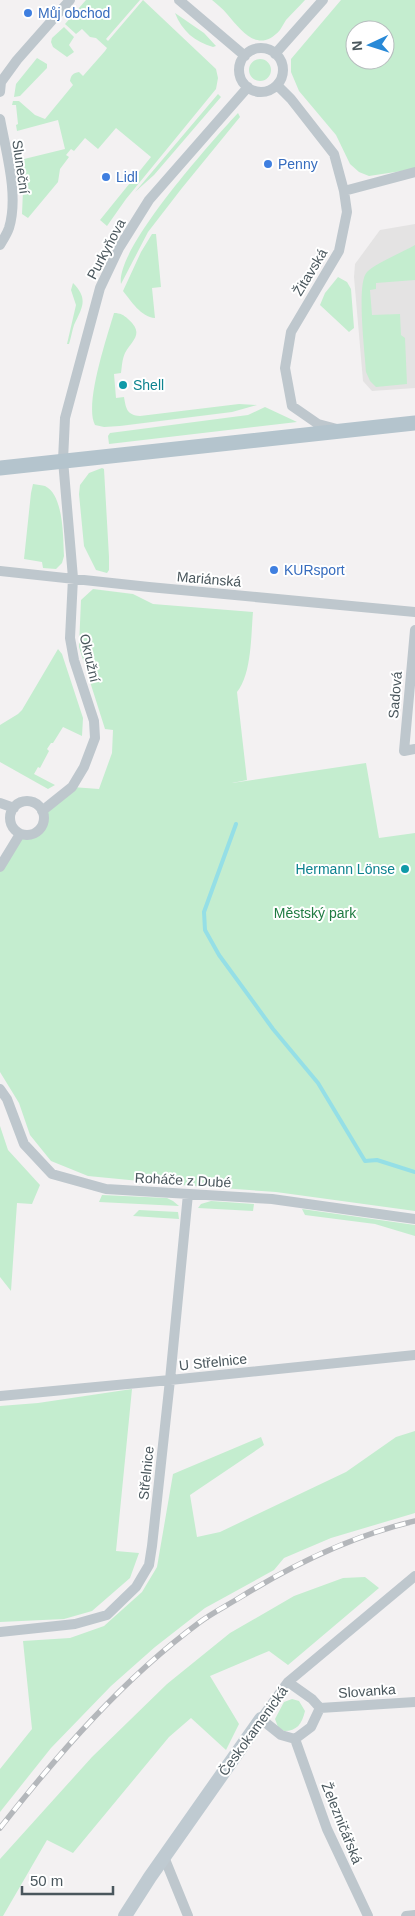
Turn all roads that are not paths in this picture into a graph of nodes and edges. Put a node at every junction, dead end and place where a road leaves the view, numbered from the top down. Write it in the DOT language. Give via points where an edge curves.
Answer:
graph roads {
  1 [pos="70,0"];
  2 [pos="178,0"];
  3 [pos="323,0"];
  4 [pos="275,54"];
  5 [pos="245,56"];
  6 [pos="277,85"];
  7 [pos="248,87"];
  8 [pos="0,92"];
  9 [pos="0,119"];
  10 [pos="415,172"];
  11 [pos="344,191"];
  12 [pos="0,245"];
  13 [pos="415,423"];
  14 [pos="340,430"];
  15 [pos="63,460"];
  16 [pos="0,468"];
  17 [pos="0,571"];
  18 [pos="73,578"];
  19 [pos="415,612"];
  20 [pos="415,630"];
  21 [pos="415,748"];
  22 [pos="0,803"];
  23 [pos="14,808"];
  24 [pos="42,811"];
  25 [pos="20,834"];
  26 [pos="0,867"];
  27 [pos="0,1089"];
  28 [pos="188,1194"];
  29 [pos="415,1219"];
  30 [pos="415,1355"];
  31 [pos="170,1380"];
  32 [pos="0,1396"];
  33 [pos="415,1576"];
  34 [pos="0,1632"];
  35 [pos="288,1682"];
  36 [pos="415,1702"];
  37 [pos="320,1708"];
  38 [pos="261,1719"];
  39 [pos="295,1739"];
  40 [pos="164,1857"];
  41 [pos="415,1915"];
  42 [pos="125,1916"];
  43 [pos="188,1916"];
  44 [pos="368,1916"];
  45 [pos="406,1916"];
  1 -- 8 [label="street" via="17,60 1,82"];
  2 -- 5 [label="street"];
  3 -- 4 [label="street"];
  4 -- 5 [label="street" via="259,49"];
  4 -- 6 [label="street" via="283,68"];
  5 -- 7 [label="street" via="240,70"];
  6 -- 7 [label="street" via="261,92"];
  6 -- 11 [label="street, Žitavská" via="334,154"];
  7 -- 15 [label="street, Purkyňova" via="148,200 119,248 100,288 76,375 65,418"];
  9 -- 12 [label="street, Sluneční" via="11,180 12,210 9,229"];
  10 -- 11 [label="street"];
  11 -- 14 [label="street, Žitavská" via="347,212 339,250 291,332 285,368 292,406 318,424"];
  13 -- 14 [label="main road"];
  14 -- 15 [label="main road"];
  15 -- 16 [label="main road"];
  15 -- 18 [label="street, Okružní"];
  17 -- 18 [label="street, Mariánská"];
  18 -- 19 [label="street, Mariánská"];
  18 -- 24 [label="street, Okružní" via="70,638 94,721 95,738 72,788"];
  20 -- 21 [label="street, Sadová" via="404,751"];
  22 -- 23 [label="street"];
  23 -- 24 [label="street" via="18,804 32,802"];
  23 -- 25 [label="street" via="12,825"];
  24 -- 25 [label="street" via="44,822 39,830 30,835"];
  25 -- 26 [label="street"];
  27 -- 28 [label="street, Roháče z Dubé" via="24,1144 52,1174 106,1189"];
  28 -- 29 [label="street, Roháče z Dubé" via="272,1199"];
  28 -- 31 [label="street, U Střelnice"];
  30 -- 31 [label="street, U Střelnice"];
  31 -- 32 [label="street"];
  31 -- 34 [label="street, Střelnice" via="152,1546 148,1565 136,1588 107,1615 76,1624"];
  33 -- 35 [label="street, Českokamenická"];
  35 -- 37 [label="street"];
  35 -- 38 [label="street, Českokamenická"];
  36 -- 37 [label="street, Slovanka"];
  37 -- 39 [label="street" via="311,1727"];
  38 -- 39 [label="street" via="281,1734"];
  38 -- 40 [label="street, Českokamenická"];
  39 -- 44 [label="street, Železničářská" via="327,1829"];
  40 -- 42 [label="street, Českokamenická"];
  40 -- 43 [label="street"];
  41 -- 45 [label="street"];
}
